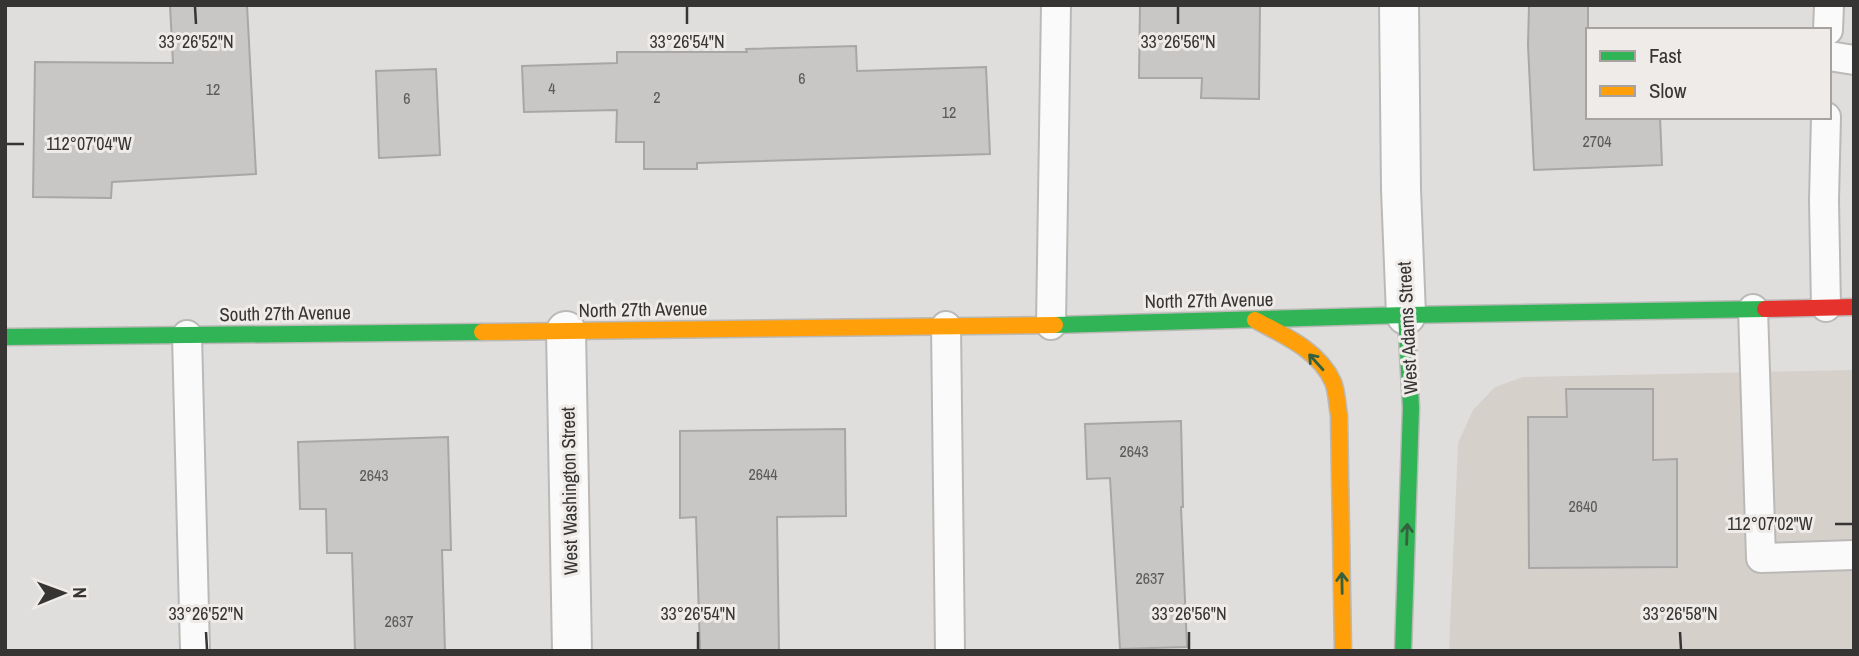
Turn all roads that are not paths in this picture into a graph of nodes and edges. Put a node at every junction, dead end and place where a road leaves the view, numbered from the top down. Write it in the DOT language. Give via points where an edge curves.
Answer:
graph roads {
  1 [pos="1056,5"];
  2 [pos="1399,5"];
  3 [pos="1829,5"];
  4 [pos="1828,28"];
  5 [pos="1831,56"];
  6 [pos="1854,60"];
  7 [pos="1826,119"];
  8 [pos="1826,307"];
  9 [pos="1854,307"];
  10 [pos="1753,309"];
  11 [pos="1406,315"];
  12 [pos="1255,320"];
  13 [pos="1051,325"];
  14 [pos="946,326"];
  15 [pos="566,331"];
  16 [pos="187,335"];
  17 [pos="5,337"];
  18 [pos="1854,555"];
  19 [pos="195,651"];
  20 [pos="572,651"];
  21 [pos="950,651"];
  22 [pos="1343,651"];
  23 [pos="1403,651"];
  1 -- 13 [label="lane"];
  2 -- 11 [label="street, West Adams Street"];
  3 -- 4 [label="lane"];
  5 -- 6 [label="lane"];
  7 -- 8 [label="lane"];
  8 -- 9 [label="main road, North 27th Avenue"];
  8 -- 10 [label="main road, North 27th Avenue"];
  10 -- 11 [label="main road, North 27th Avenue"];
  10 -- 18 [label="lane" via="1761,558"];
  11 -- 12 [label="main road, North 27th Avenue"];
  23 -- 11 [label="main road, West Adams Street, one-way" via="1411,408"];
  12 -- 13 [label="main road, North 27th Avenue"];
  22 -- 12 [label="main road, one-way" via="1339,415 1332,382 1318,361 1296,342"];
  13 -- 14 [label="main road, North 27th Avenue"];
  14 -- 15 [label="main road, North 27th Avenue"];
  14 -- 21 [label="lane"];
  15 -- 16 [label="main road, South 27th Avenue"];
  15 -- 20 [label="street, West Washington Street"];
  16 -- 17 [label="main road, South 27th Avenue"];
  16 -- 19 [label="lane"];
}
